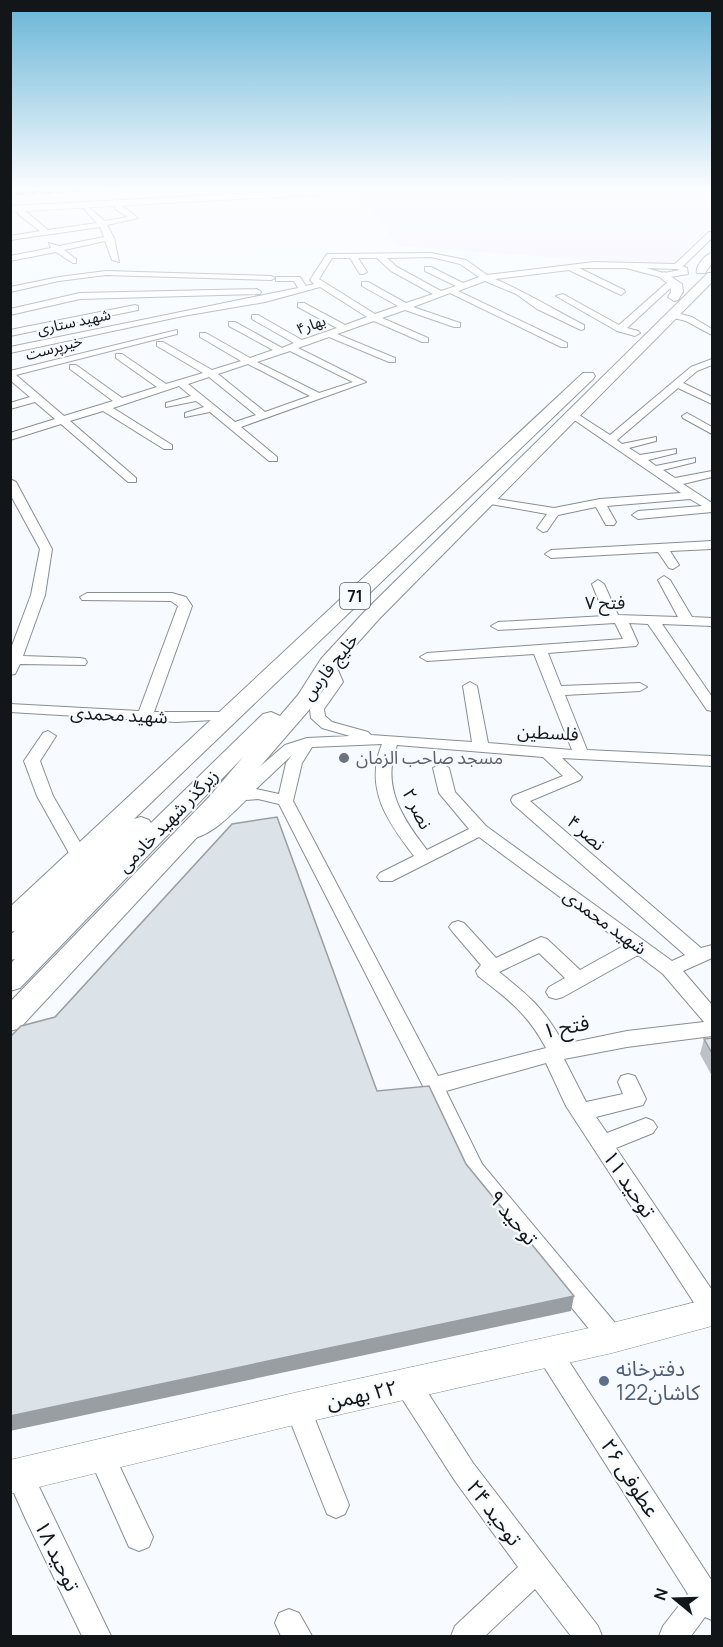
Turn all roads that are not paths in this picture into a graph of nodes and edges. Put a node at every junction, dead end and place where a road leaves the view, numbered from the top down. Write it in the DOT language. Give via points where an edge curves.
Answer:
graph roads {
  1 [pos="146,265"];
  2 [pos="324,265"];
  3 [pos="359,265"];
  4 [pos="390,265"];
  5 [pos="468,265"];
  6 [pos="586,265"];
  7 [pos="612,265"];
  8 [pos="568,266"];
  9 [pos="629,266"];
  10 [pos="82,267"];
  11 [pos="428,269"];
  12 [pos="702,270"];
  13 [pos="363,272"];
  14 [pos="88,274"];
  15 [pos="152,274"];
  16 [pos="485,278"];
  17 [pos="364,284"];
  18 [pos="320,285"];
  19 [pos="463,286"];
  20 [pos="10,290"];
  21 [pos="304,290"];
  22 [pos="260,292"];
  23 [pos="445,292"];
  24 [pos="621,292"];
  25 [pos="560,296"];
  26 [pos="675,298"];
  27 [pos="301,305"];
  28 [pos="172,306"];
  29 [pos="406,306"];
  30 [pos="135,308"];
  31 [pos="10,312"];
  32 [pos="190,312"];
  33 [pos="549,312"];
  34 [pos="179,314"];
  35 [pos="215,317"];
  36 [pos="255,318"];
  37 [pos="375,318"];
  38 [pos="712,319"];
  39 [pos="512,320"];
  40 [pos="232,324"];
  41 [pos="457,325"];
  42 [pos="495,325"];
  43 [pos="581,327"];
  44 [pos="345,329"];
  45 [pos="628,331"];
  46 [pos="174,332"];
  47 [pos="712,332"];
  48 [pos="10,333"];
  49 [pos="329,334"];
  50 [pos="203,335"];
  51 [pos="425,340"];
  52 [pos="160,344"];
  53 [pos="302,344"];
  54 [pos="564,345"];
  55 [pos="10,350"];
  56 [pos="286,350"];
  57 [pos="118,356"];
  58 [pos="392,360"];
  59 [pos="249,362"];
  60 [pos="712,362"];
  61 [pos="73,367"];
  62 [pos="210,373"];
  63 [pos="12,378"];
  64 [pos="180,382"];
  65 [pos="677,384"];
  66 [pos="163,387"];
  67 [pos="198,397"];
  68 [pos="319,397"];
  69 [pos="38,399"];
  70 [pos="120,401"];
  71 [pos="712,401"];
  72 [pos="170,405"];
  73 [pos="10,406"];
  74 [pos="103,406"];
  75 [pos="213,408"];
  76 [pos="189,415"];
  77 [pos="572,415"];
  78 [pos="263,416"];
  79 [pos="687,416"];
  80 [pos="63,420"];
  81 [pos="235,426"];
  82 [pos="712,431"];
  83 [pos="10,437"];
  84 [pos="652,439"];
  85 [pos="611,440"];
  86 [pos="168,447"];
  87 [pos="622,447"];
  88 [pos="672,451"];
  89 [pos="273,459"];
  90 [pos="639,459"];
  91 [pos="691,460"];
  92 [pos="655,469"];
  93 [pos="712,474"];
  94 [pos="132,480"];
  95 [pos="10,482"];
  96 [pos="674,482"];
  97 [pos="693,495"];
  98 [pos="485,500"];
  99 [pos="600,503"];
  100 [pos="712,509"];
  101 [pos="554,512"];
  102 [pos="638,515"];
  103 [pos="610,522"];
  104 [pos="543,528"];
  105 [pos="712,545"];
  106 [pos="662,548"];
  107 [pos="591,551"];
  108 [pos="551,554"];
  109 [pos="673,565"];
  110 [pos="599,567"];
  111 [pos="664,580"];
  112 [pos="598,585"];
  113 [pos="87,597"];
  114 [pos="617,620"];
  115 [pos="652,620"];
  116 [pos="687,621"];
  117 [pos="712,622"];
  118 [pos="498,626"];
  119 [pos="539,649"];
  120 [pos="293,653"];
  121 [pos="427,657"];
  122 [pos="80,662"];
  123 [pos="328,663"];
  124 [pos="13,666"];
  125 [pos="470,686"];
  126 [pos="640,687"];
  127 [pos="557,692"];
  128 [pos="712,707"];
  129 [pos="10,708"];
  130 [pos="146,716"];
  131 [pos="228,716"];
  132 [pos="48,736"];
  133 [pos="205,737"];
  134 [pos="386,740"];
  135 [pos="307,743"];
  136 [pos="481,748"];
  137 [pos="548,753"];
  138 [pos="580,754"];
  139 [pos="712,761"];
  140 [pos="441,768"];
  141 [pos="242,795"];
  142 [pos="285,801"];
  143 [pos="484,833"];
  144 [pos="183,838"];
  145 [pos="80,858"];
  146 [pos="424,858"];
  147 [pos="386,877"];
  148 [pos="10,923"];
  149 [pos="458,927"];
  150 [pos="82,945"];
  151 [pos="637,947"];
  152 [pos="10,951"];
  153 [pos="706,954"];
  154 [pos="494,967"];
  155 [pos="670,969"];
  156 [pos="579,980"];
  157 [pos="10,981"];
  158 [pos="556,992"];
  159 [pos="10,1003"];
  160 [pos="712,1018"];
  161 [pos="10,1020"];
  162 [pos="712,1029"];
  163 [pos="556,1053"];
  164 [pos="628,1082"];
  165 [pos="433,1086"];
  166 [pos="581,1112"];
  167 [pos="646,1127"];
  168 [pos="602,1144"];
  169 [pos="712,1311"];
  170 [pos="612,1338"];
  171 [pos="548,1351"];
  172 [pos="408,1385"];
  173 [pos="298,1408"];
  174 [pos="101,1455"];
  175 [pos="15,1476"];
  176 [pos="336,1505"];
  177 [pos="139,1537"];
  178 [pos="536,1569"];
  179 [pos="709,1600"];
  180 [pos="97,1636"];
  181 [pos="465,1636"];
  182 [pos="588,1636"];
  183 [pos="673,1636"];
  1 -- 15 [label="street"];
  2 -- 18 [label="street" via="314,280"];
  3 -- 13 [label="street"];
  4 -- 23 [label="street"];
  5 -- 16 [label="street"];
  6 -- 8 [label="street, بهار۴"];
  7 -- 9 [label="street, بهار۴"];
  8 -- 16 [label="street, بهار۴"];
  8 -- 24 [label="street"];
  9 -- 12 [label="street, بهار۴"];
  9 -- 26 [label="street"];
  10 -- 14 [label="street"];
  11 -- 19 [label="street"];
  12 -- 26 [label="highway, خلیج فارس / 71"];
  14 -- 15 [label="street"];
  14 -- 20 [label="street" via="66,274"];
  15 -- 21 [label="street" via="297,279"];
  16 -- 19 [label="street, بهار۴"];
  16 -- 33 [label="street" via="519,292"];
  17 -- 29 [label="street"];
  18 -- 21 [label="street, شهید ستاری"];
  18 -- 37 [label="street"];
  19 -- 23 [label="street, بهار۴"];
  21 -- 22 [label="street, شهید ستاری"];
  22 -- 31 [label="street" via="109,291"];
  22 -- 32 [label="street, شهید ستاری"];
  23 -- 29 [label="street, بهار۴"];
  23 -- 39 [label="street"];
  25 -- 45 [label="street"];
  26 -- 38 [label="street"];
  26 -- 45 [label="highway, خلیج فارس / 71"];
  26 -- 47 [label="street"];
  26 -- 77 [label="highway, خلیج فارس / 71"];
  27 -- 44 [label="street"];
  28 -- 34 [label="street"];
  29 -- 37 [label="street, بهار۴"];
  29 -- 41 [label="street"];
  30 -- 48 [label="street"];
  32 -- 34 [label="street, شهید ستاری"];
  32 -- 35 [label="street" via="199,321"];
  33 -- 39 [label="street"];
  33 -- 43 [label="street"];
  34 -- 55 [label="street, شهید ستاری"];
  36 -- 53 [label="street"];
  37 -- 44 [label="street, بهار۴"];
  37 -- 51 [label="street"];
  39 -- 42 [label="street"];
  39 -- 54 [label="street"];
  40 -- 56 [label="street"];
  44 -- 49 [label="street, بهار۴"];
  45 -- 120 [label="highway, خلیج فارس / 71"];
  46 -- 63 [label="street, خیرپرست"];
  49 -- 53 [label="street, بهار۴"];
  49 -- 58 [label="street"];
  50 -- 59 [label="street"];
  52 -- 62 [label="street"];
  53 -- 56 [label="street, بهار۴"];
  56 -- 59 [label="street, بهار۴"];
  56 -- 68 [label="street" via="361,382"];
  57 -- 66 [label="street"];
  59 -- 62 [label="street, بهار۴"];
  59 -- 68 [label="street"];
  60 -- 65 [label="street" via="694,369"];
  61 -- 70 [label="street"];
  62 -- 64 [label="street, بهار۴"];
  62 -- 78 [label="street"];
  63 -- 69 [label="street"];
  64 -- 66 [label="street, بهار۴"];
  64 -- 67 [label="street"];
  65 -- 71 [label="street"];
  65 -- 85 [label="street"];
  66 -- 70 [label="street, بهار۴"];
  67 -- 72 [label="street"];
  67 -- 75 [label="street"];
  68 -- 78 [label="street"];
  69 -- 73 [label="street"];
  69 -- 80 [label="street"];
  70 -- 74 [label="street, بهار۴"];
  74 -- 80 [label="street, بهار۴"];
  74 -- 86 [label="street"];
  75 -- 76 [label="street"];
  75 -- 81 [label="street"];
  77 -- 85 [label="street"];
  77 -- 98 [label="highway, خلیج فارس / 71"];
  78 -- 81 [label="street"];
  79 -- 82 [label="street"];
  80 -- 83 [label="street, بهار۴"];
  80 -- 94 [label="street"];
  81 -- 89 [label="street"];
  84 -- 87 [label="street"];
  85 -- 87 [label="street"];
  87 -- 90 [label="street"];
  88 -- 90 [label="street"];
  90 -- 92 [label="street"];
  91 -- 92 [label="street"];
  92 -- 96 [label="street"];
  93 -- 96 [label="street"];
  95 -- 124 [label="street" via="46,549 38,595"];
  96 -- 97 [label="street"];
  97 -- 99 [label="street"];
  97 -- 100 [label="street"];
  98 -- 101 [label="street"];
  98 -- 123 [label="highway, خلیج فارس / 71"];
  99 -- 101 [label="street"];
  99 -- 103 [label="street"];
  100 -- 102 [label="street"];
  101 -- 104 [label="street"];
  105 -- 106 [label="street"];
  106 -- 107 [label="street"];
  106 -- 109 [label="street"];
  107 -- 108 [label="street"];
  107 -- 110 [label="street"];
  111 -- 116 [label="street"];
  112 -- 114 [label="street"];
  113 -- 130 [label="street" via="172,597 185,606"];
  114 -- 115 [label="street, فتح ۷"];
  114 -- 118 [label="street, فتح ۷"];
  114 -- 119 [label="street" via="631,644"];
  115 -- 116 [label="street, فتح ۷"];
  115 -- 128 [label="street"];
  116 -- 117 [label="street, فتح ۷"];
  119 -- 121 [label="street"];
  119 -- 127 [label="street"];
  120 -- 131 [label="highway, خلیج فارس / 71"];
  120 -- 152 [label="highway, زیرگذر شهید خادمی" via="265,691 149,818"];
  122 -- 124 [label="street"];
  123 -- 134 [label="street, فلسطین" via="336,682 317,709 318,718 327,725"];
  123 -- 144 [label="highway, خلیج فارس / 71" via="307,698"];
  123 -- 157 [label="highway, زیرگذر شهید خادمی"];
  125 -- 136 [label="street"];
  126 -- 127 [label="street"];
  127 -- 138 [label="street"];
  129 -- 130 [label="street, شهید محمدی"];
  130 -- 131 [label="street, شهید محمدی"];
  130 -- 133 [label="street"];
  131 -- 133 [label="highway, خلیج فارس / 71"];
  132 -- 145 [label="street" via="32,761 45,796"];
  133 -- 145 [label="highway, خلیج فارس / 71"];
  134 -- 135 [label="street, فلسطین"];
  134 -- 136 [label="street, فلسطین"];
  134 -- 146 [label="street, نصر ۲" via="382,765 385,787 399,821"];
  135 -- 141 [label="street, فلسطین" via="290,748"];
  135 -- 142 [label="street" via="294,763"];
  136 -- 137 [label="street, فلسطین"];
  137 -- 138 [label="street, فلسطین"];
  137 -- 153 [label="street, نصر ۴" via="573,777 519,800"];
  138 -- 139 [label="street, فلسطین"];
  140 -- 143 [label="street, شهید محمدی" via="447,794"];
  141 -- 142 [label="street" via="258,794"];
  141 -- 144 [label="street, فلسطین" via="221,817"];
  142 -- 165 [label="street, توحید ۹"];
  143 -- 146 [label="street"];
  143 -- 151 [label="street, شهید محمدی"];
  144 -- 150 [label="highway, خلیج فارس / 71"];
  145 -- 148 [label="highway, خلیج فارس / 71"];
  146 -- 147 [label="street"];
  149 -- 154 [label="street"];
  150 -- 159 [label="highway"];
  150 -- 161 [label="highway, خلیج فارس / 71"];
  151 -- 155 [label="street, شهید محمدی"];
  151 -- 156 [label="street"];
  153 -- 155 [label="street"];
  154 -- 156 [label="street" via="541,944"];
  154 -- 163 [label="street, توحید ۱۱" via="485,971 540,1018"];
  155 -- 160 [label="street, شهید محمدی"];
  156 -- 158 [label="street"];
  162 -- 163 [label="street, فتح ۱" via="627,1039"];
  163 -- 165 [label="street, فتح ۱"];
  163 -- 166 [label="street, توحید ۱۱"];
  164 -- 166 [label="street" via="636,1100"];
  165 -- 170 [label="street, توحید ۹" via="474,1171"];
  166 -- 168 [label="street, توحید ۱۱"];
  167 -- 168 [label="street"];
  168 -- 169 [label="street, توحید ۱۱"];
  169 -- 170 [label="main road, ٢٢ بهمن"];
  170 -- 171 [label="main road, ٢٢ بهمن"];
  171 -- 172 [label="main road, ٢٢ بهمن"];
  171 -- 179 [label="street, عطوفی ۲۶"];
  172 -- 173 [label="main road, ٢٢ بهمن"];
  172 -- 178 [label="street, توحید ۲۴" via="464,1473"];
  173 -- 174 [label="main road, ٢٢ بهمن"];
  173 -- 176 [label="street"];
  174 -- 175 [label="main road, ٢٢ بهمن"];
  174 -- 177 [label="street"];
  175 -- 180 [label="street, توحید ۱۸"];
  178 -- 181 [label="street"];
  178 -- 182 [label="street, توحید ۲۴"];
  179 -- 183 [label="street"];
}
